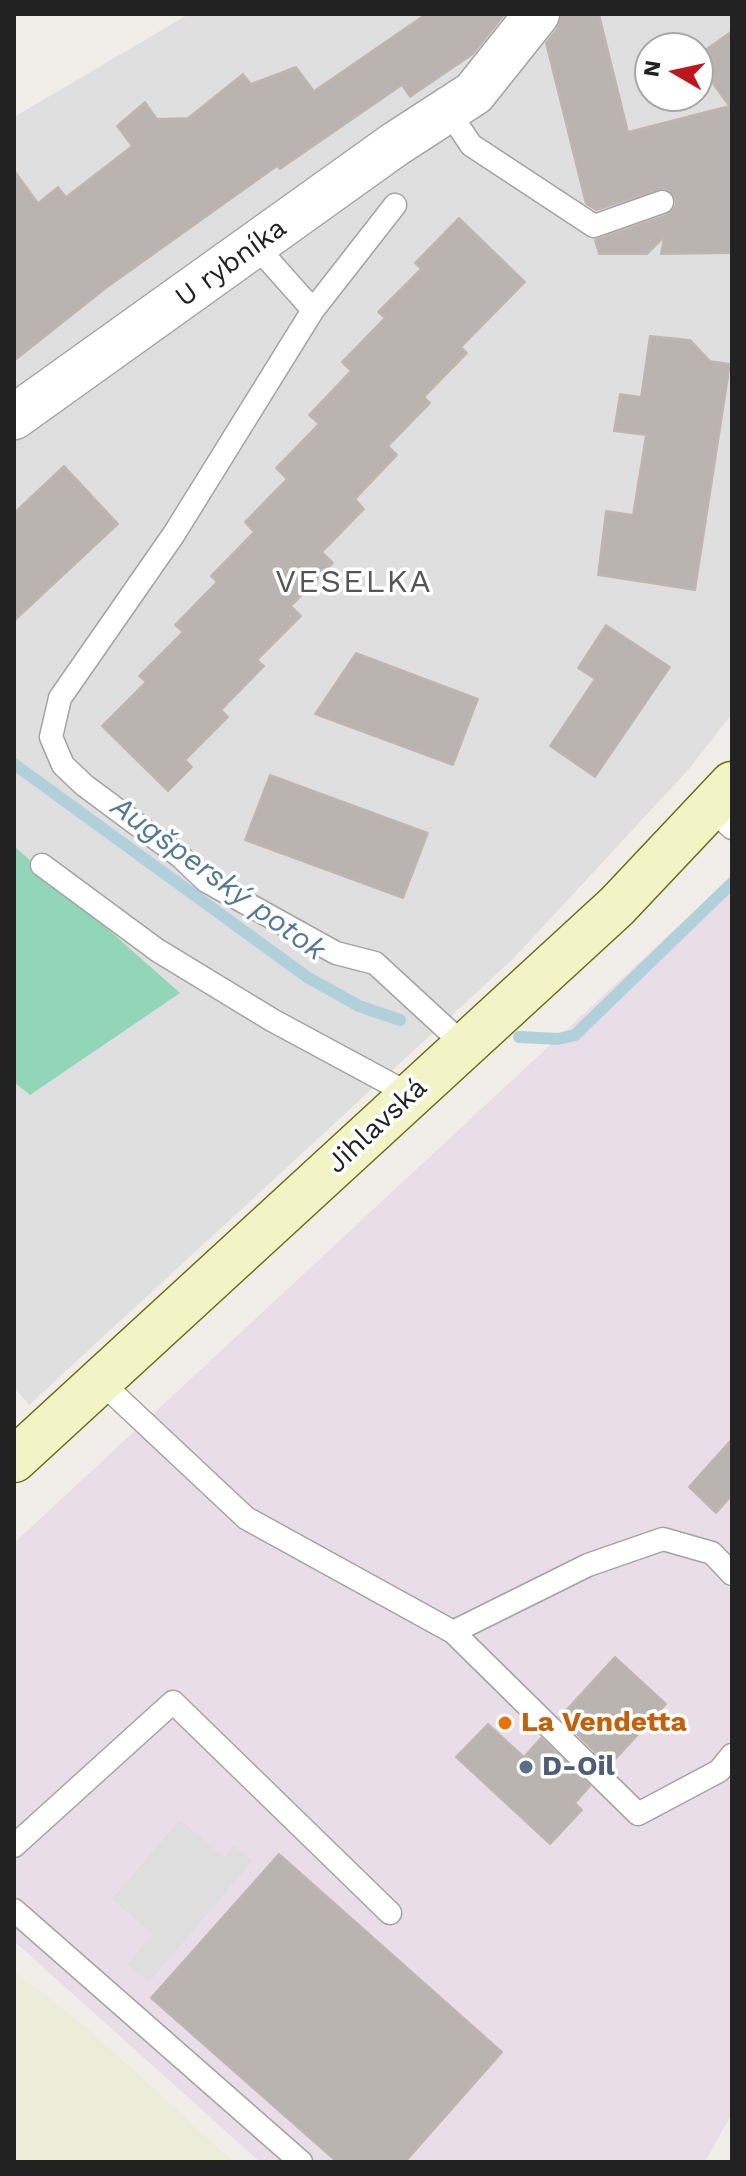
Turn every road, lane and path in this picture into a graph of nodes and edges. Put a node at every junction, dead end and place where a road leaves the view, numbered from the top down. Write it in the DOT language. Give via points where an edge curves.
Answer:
graph roads {
  1 [pos="537,14"];
  2 [pos="447,109"];
  3 [pos="662,202"];
  4 [pos="395,205"];
  5 [pos="256,246"];
  6 [pos="313,310"];
  7 [pos="14,417"];
  8 [pos="725,807"];
  9 [pos="42,865"];
  10 [pos="464,1045"];
  11 [pos="411,1095"];
  12 [pos="101,1382"];
  13 [pos="14,1460"];
  14 [pos="732,1574"];
  15 [pos="453,1632"];
  16 [pos="732,1755"];
  17 [pos="14,1846"];
  18 [pos="14,1910"];
  19 [pos="390,1913"];
  20 [pos="301,2162"];
  1 -- 2 [label="street" via="484,83"];
  2 -- 3 [label="lane" via="471,145 594,226"];
  2 -- 5 [label="street, U rybníka"];
  4 -- 6 [label="lane"];
  5 -- 6 [label="lane"];
  5 -- 7 [label="street, U rybníka"];
  6 -- 10 [label="lane" via="174,534 60,698 51,737 63,765 84,785 206,881 336,953 375,963"];
  8 -- 10 [label="main road, Jihlavská"];
  9 -- 11 [label="lane" via="157,950"];
  10 -- 11 [label="main road, Jihlavská"];
  11 -- 12 [label="main road, Jihlavská"];
  12 -- 13 [label="main road, Jihlavská"];
  12 -- 15 [label="lane" via="246,1518"];
  14 -- 15 [label="lane" via="712,1553 663,1539 588,1565"];
  15 -- 16 [label="lane" via="638,1814 719,1771"];
  17 -- 19 [label="lane" via="173,1702"];
  18 -- 20 [label="lane"];
}
